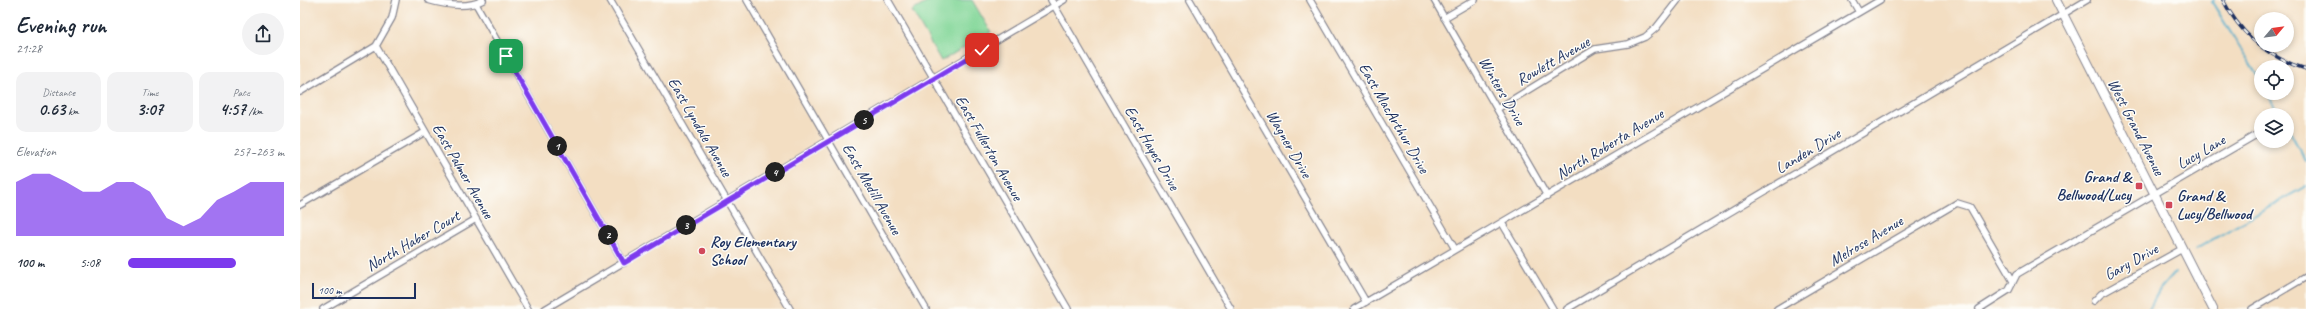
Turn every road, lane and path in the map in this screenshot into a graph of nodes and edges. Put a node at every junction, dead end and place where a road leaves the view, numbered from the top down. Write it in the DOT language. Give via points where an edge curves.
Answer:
graph roads {
  1 [pos="396,0"];
  2 [pos="428,0"];
  3 [pos="483,0"];
  4 [pos="610,0"];
  5 [pos="747,0"];
  6 [pos="888,0"];
  7 [pos="1051,0"];
  8 [pos="1064,0"];
  9 [pos="1190,0"];
  10 [pos="1310,0"];
  11 [pos="1434,0"];
  12 [pos="1474,0"];
  13 [pos="1678,0"];
  14 [pos="1852,0"];
  15 [pos="1880,0"];
  16 [pos="2056,0"];
  17 [pos="2087,0"];
  18 [pos="476,4"];
  19 [pos="1054,6"];
  20 [pos="1859,12"];
  21 [pos="2063,15"];
  22 [pos="1444,18"];
  23 [pos="376,46"];
  24 [pos="934,79"];
  25 [pos="300,92"];
  26 [pos="1497,109"];
  27 [pos="425,132"];
  28 [pos="2254,136"];
  29 [pos="828,140"];
  30 [pos="2154,194"];
  31 [pos="1547,196"];
  32 [pos="727,200"];
  33 [pos="300,205"];
  34 [pos="476,219"];
  35 [pos="1502,223"];
  36 [pos="1455,249"];
  37 [pos="2182,249"];
  38 [pos="624,263"];
  39 [pos="2306,277"];
  40 [pos="2013,281"];
  41 [pos="2094,301"];
  42 [pos="1366,302"];
  43 [pos="1786,303"];
  44 [pos="323,309"];
  45 [pos="528,309"];
  46 [pos="546,309"];
  47 [pos="790,309"];
  48 [pos="926,309"];
  49 [pos="1068,309"];
  50 [pos="1231,309"];
  51 [pos="1354,309"];
  52 [pos="1553,309"];
  53 [pos="1567,309"];
  54 [pos="1777,309"];
  55 [pos="1790,309"];
  56 [pos="1979,309"];
  57 [pos="2213,309"];
  58 [pos="2252,309"];
  1 -- 23 [label="street" via="392,18"];
  2 -- 18 [label="street" via="449,5"];
  3 -- 18 [label="street"];
  4 -- 32 [label="street, East Lyndale Avenue"];
  5 -- 29 [label="street, East Medill Avenue"];
  6 -- 24 [label="street, East Fullerton Avenue"];
  7 -- 19 [label="street, East Hayes Drive"];
  8 -- 19 [label="street"];
  9 -- 42 [label="street, Wagner Drive"];
  10 -- 36 [label="street, East MacArthur Drive"];
  11 -- 22 [label="street, Winters Drive"];
  12 -- 22 [label="street"];
  13 -- 26 [label="street, Rowlett Avenue" via="1656,28 1645,37 1628,44 1595,49"];
  14 -- 20 [label="street"];
  15 -- 20 [label="street, North Roberta Avenue"];
  16 -- 21 [label="main road, West Grand Avenue"];
  17 -- 21 [label="street, Landen Drive"];
  18 -- 38 [label="street"];
  19 -- 24 [label="street"];
  19 -- 50 [label="street, East Hayes Drive"];
  20 -- 31 [label="street, North Roberta Avenue"];
  21 -- 30 [label="main road, West Grand Avenue"];
  21 -- 53 [label="street, Landen Drive"];
  22 -- 26 [label="street, Winters Drive"];
  23 -- 25 [label="street"];
  23 -- 27 [label="street, East Palmer Avenue"];
  24 -- 29 [label="street"];
  24 -- 49 [label="street, East Fullerton Avenue"];
  26 -- 31 [label="street, Winters Drive"];
  27 -- 33 [label="street"];
  27 -- 34 [label="street, East Palmer Avenue"];
  28 -- 30 [label="street, Lucy Lane"];
  29 -- 32 [label="street"];
  29 -- 48 [label="street, East Medill Avenue"];
  30 -- 37 [label="main road, West Grand Avenue"];
  30 -- 40 [label="street, Lucy Lane" via="2017,274"];
  31 -- 35 [label="street, North Roberta Avenue"];
  32 -- 38 [label="street"];
  32 -- 47 [label="street, East Lyndale Avenue"];
  34 -- 44 [label="street, North Haber Court"];
  34 -- 45 [label="street, East Palmer Avenue"];
  35 -- 36 [label="street, North Roberta Avenue"];
  35 -- 52 [label="street"];
  36 -- 42 [label="street, North Roberta Avenue"];
  37 -- 41 [label="street, Gary Drive" via="2101,294"];
  37 -- 57 [label="main road, West Grand Avenue"];
  38 -- 46 [label="street"];
  39 -- 58 [label="street"];
  40 -- 43 [label="street, Melrose Avenue" via="1970,207 1957,203"];
  40 -- 56 [label="street, Lucy Lane" via="2009,290"];
  42 -- 51 [label="street, North Roberta Avenue"];
  43 -- 54 [label="street, Melrose Avenue"];
  43 -- 55 [label="street"];
}
